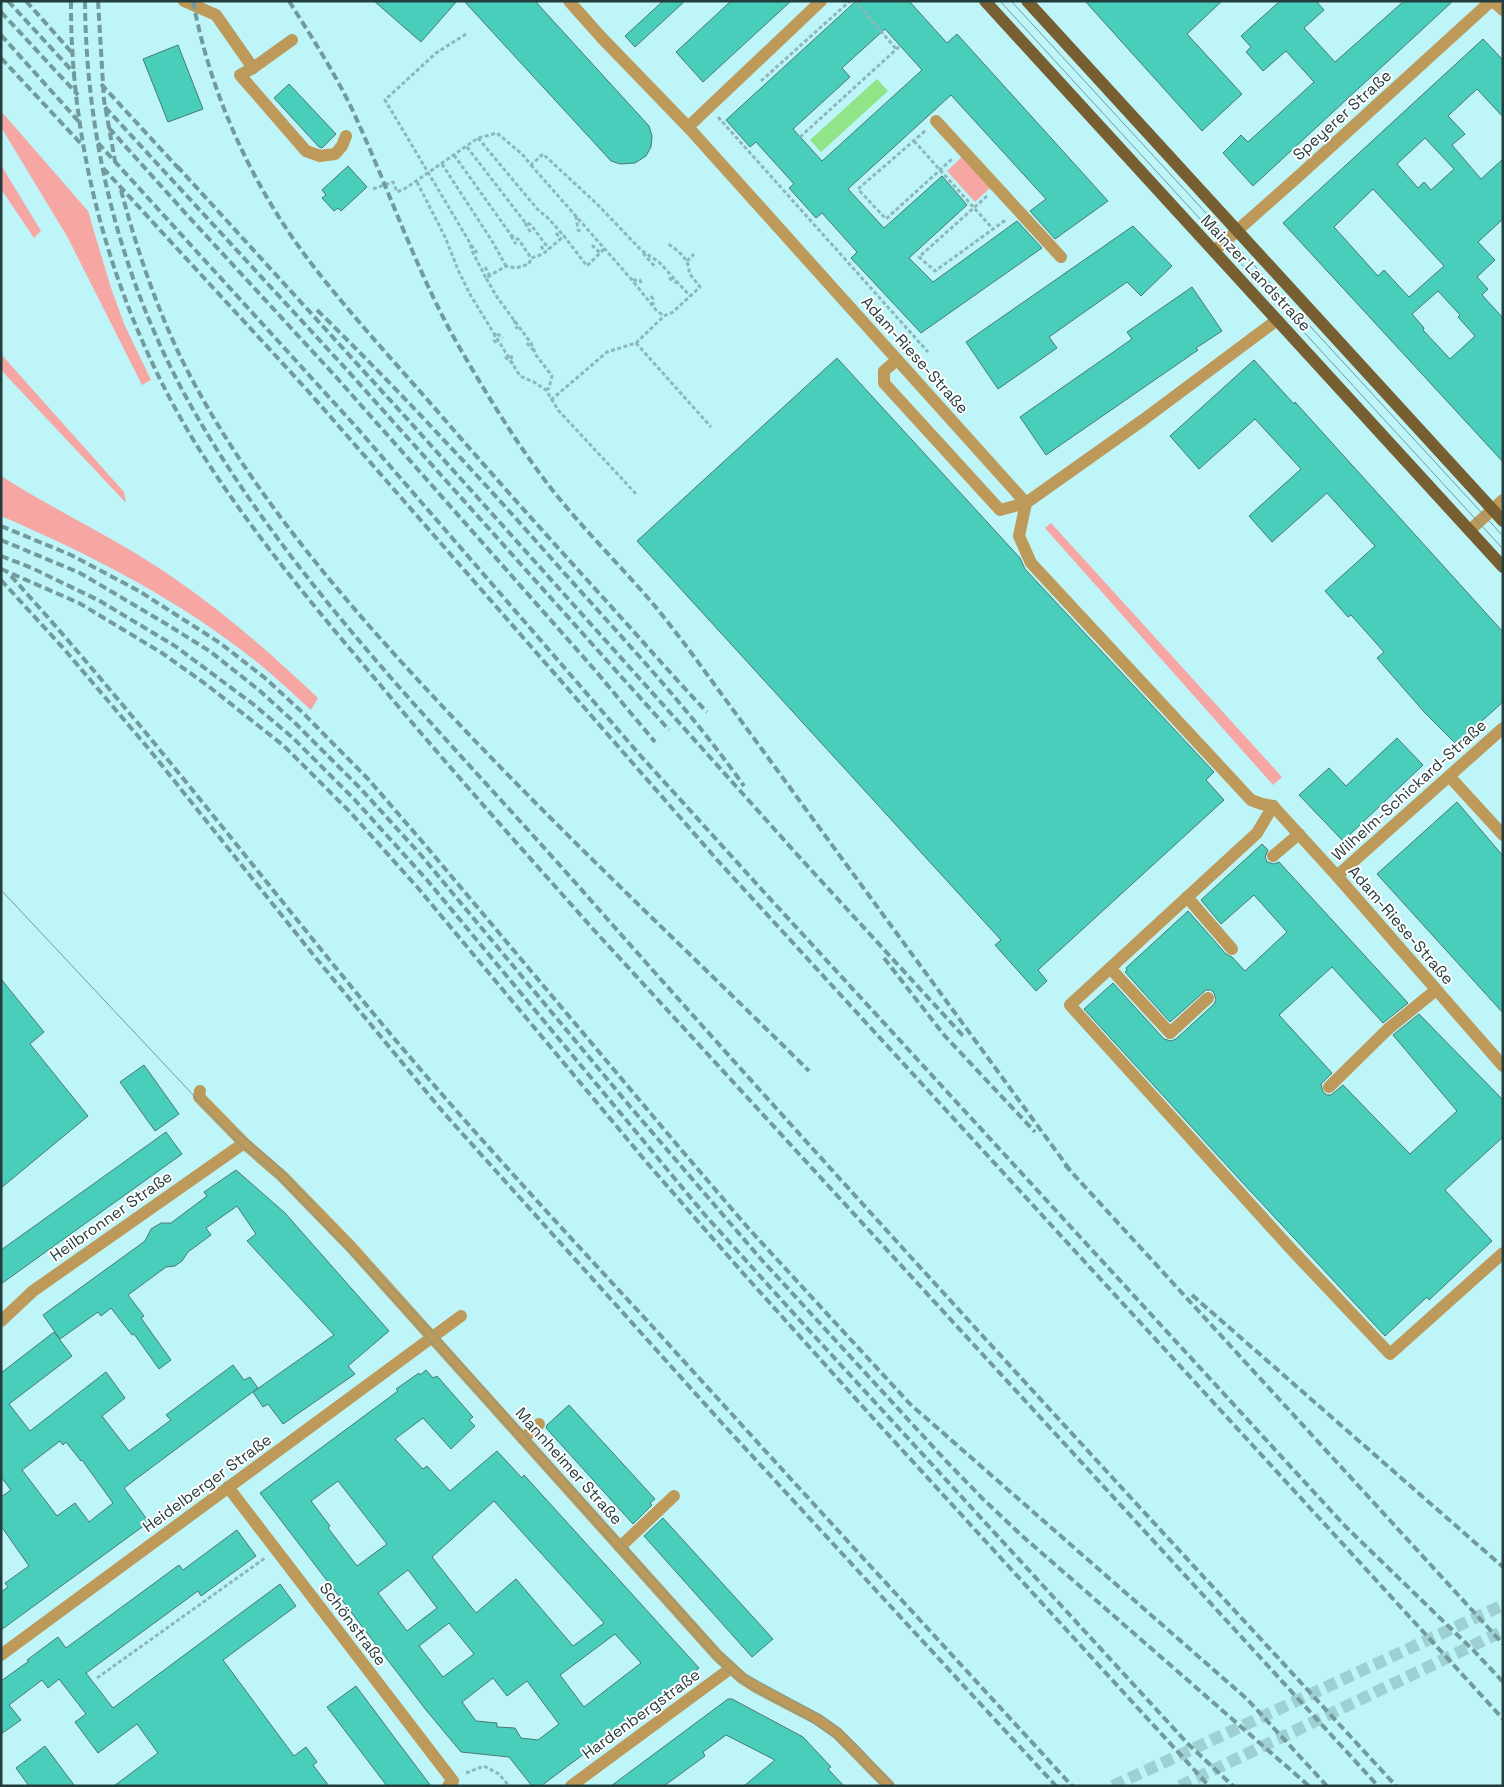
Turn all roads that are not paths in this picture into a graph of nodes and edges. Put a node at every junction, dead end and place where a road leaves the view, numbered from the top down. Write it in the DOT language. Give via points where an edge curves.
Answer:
graph roads {
  1 [pos="184,1"];
  2 [pos="569,1"];
  3 [pos="821,1"];
  4 [pos="985,1"];
  5 [pos="1027,1"];
  6 [pos="1492,1"];
  7 [pos="1503,10"];
  8 [pos="292,40"];
  9 [pos="253,68"];
  10 [pos="936,121"];
  11 [pos="688,127"];
  12 [pos="346,136"];
  13 [pos="1237,230"];
  14 [pos="1214,251"];
  15 [pos="1061,257"];
  16 [pos="1277,320"];
  17 [pos="897,360"];
  18 [pos="1503,500"];
  19 [pos="1026,503"];
  20 [pos="1492,510"];
  21 [pos="1503,521"];
  22 [pos="1470,530"];
  23 [pos="1503,567"];
  24 [pos="1503,728"];
  25 [pos="1450,777"];
  26 [pos="1273,806"];
  27 [pos="1299,834"];
  28 [pos="1503,835"];
  29 [pos="1273,856"];
  30 [pos="1337,876"];
  31 [pos="1187,897"];
  32 [pos="1232,949"];
  33 [pos="1110,968"];
  34 [pos="1436,990"];
  35 [pos="1208,998"];
  36 [pos="1503,1066"];
  37 [pos="1329,1087"];
  38 [pos="200,1091"];
  39 [pos="244,1142"];
  40 [pos="1503,1254"];
  41 [pos="461,1316"];
  42 [pos="1,1321"];
  43 [pos="433,1338"];
  44 [pos="539,1424"];
  45 [pos="524,1439"];
  46 [pos="228,1487"];
  47 [pos="674,1496"];
  48 [pos="620,1547"];
  49 [pos="1,1655"];
  50 [pos="730,1667"];
  51 [pos="450,1783"];
  52 [pos="571,1786"];
  53 [pos="889,1786"];
  1 -- 9 [label="street" via="216,15"];
  2 -- 11 [label="street, Adam-Riese-Straße"];
  3 -- 11 [label="street"];
  4 -- 14 [label="main road, Mainzer Landstraße"];
  5 -- 13 [label="main road, Mainzer Landstraße"];
  6 -- 7 [label="street"];
  6 -- 13 [label="street, Speyerer Straße"];
  8 -- 9 [label="street"];
  9 -- 12 [label="street" via="240,75 306,151 320,156 335,154"];
  10 -- 15 [label="street"];
  11 -- 17 [label="street, Adam-Riese-Straße"];
  13 -- 14 [label="street, Speyerer Straße"];
  13 -- 20 [label="main road, Mainzer Landstraße"];
  14 -- 16 [label="main road, Mainzer Landstraße"];
  16 -- 19 [label="street"];
  16 -- 22 [label="main road, Mainzer Landstraße"];
  17 -- 19 [label="street, Adam-Riese-Straße"];
  17 -- 19 [label="street" via="884,372 884,383 1000,510"];
  18 -- 20 [label="street"];
  19 -- 26 [label="street" via="1019,536 1031,563 1251,800"];
  20 -- 21 [label="main road, Mainzer Landstraße"];
  20 -- 22 [label="street"];
  22 -- 23 [label="main road, Mainzer Landstraße"];
  24 -- 25 [label="street, Wilhelm-Schickard-Straße"];
  25 -- 28 [label="street"];
  25 -- 30 [label="street, Wilhelm-Schickard-Straße"];
  26 -- 27 [label="street, Adam-Riese-Straße"];
  26 -- 31 [label="street" via="1256,833"];
  27 -- 29 [label="street"];
  27 -- 30 [label="street, Adam-Riese-Straße"];
  30 -- 34 [label="street, Adam-Riese-Straße"];
  31 -- 32 [label="street"];
  31 -- 33 [label="street"];
  33 -- 35 [label="street" via="1170,1033"];
  33 -- 40 [label="street" via="1070,1005 1390,1354"];
  34 -- 36 [label="street, Adam-Riese-Straße"];
  34 -- 37 [label="street" via="1388,1029"];
  38 -- 39 [label="street, Mannheimer Straße" via="199,1097"];
  39 -- 42 [label="street, Heilbronner Straße" via="33,1291"];
  39 -- 43 [label="street, Mannheimer Straße" via="351,1247"];
  41 -- 43 [label="street, Heidelberger Straße"];
  43 -- 45 [label="street, Mannheimer Straße"];
  43 -- 46 [label="street, Heidelberger Straße"];
  44 -- 45 [label="street"];
  45 -- 48 [label="street, Mannheimer Straße"];
  46 -- 49 [label="street, Heidelberger Straße"];
  46 -- 51 [label="street, Schönstraße"];
  47 -- 48 [label="street"];
  48 -- 50 [label="street, Mannheimer Straße"];
  50 -- 52 [label="street, Hardenbergstraße"];
  50 -- 53 [label="street, Mannheimer Straße" via="756,1687 837,1733"];
}
